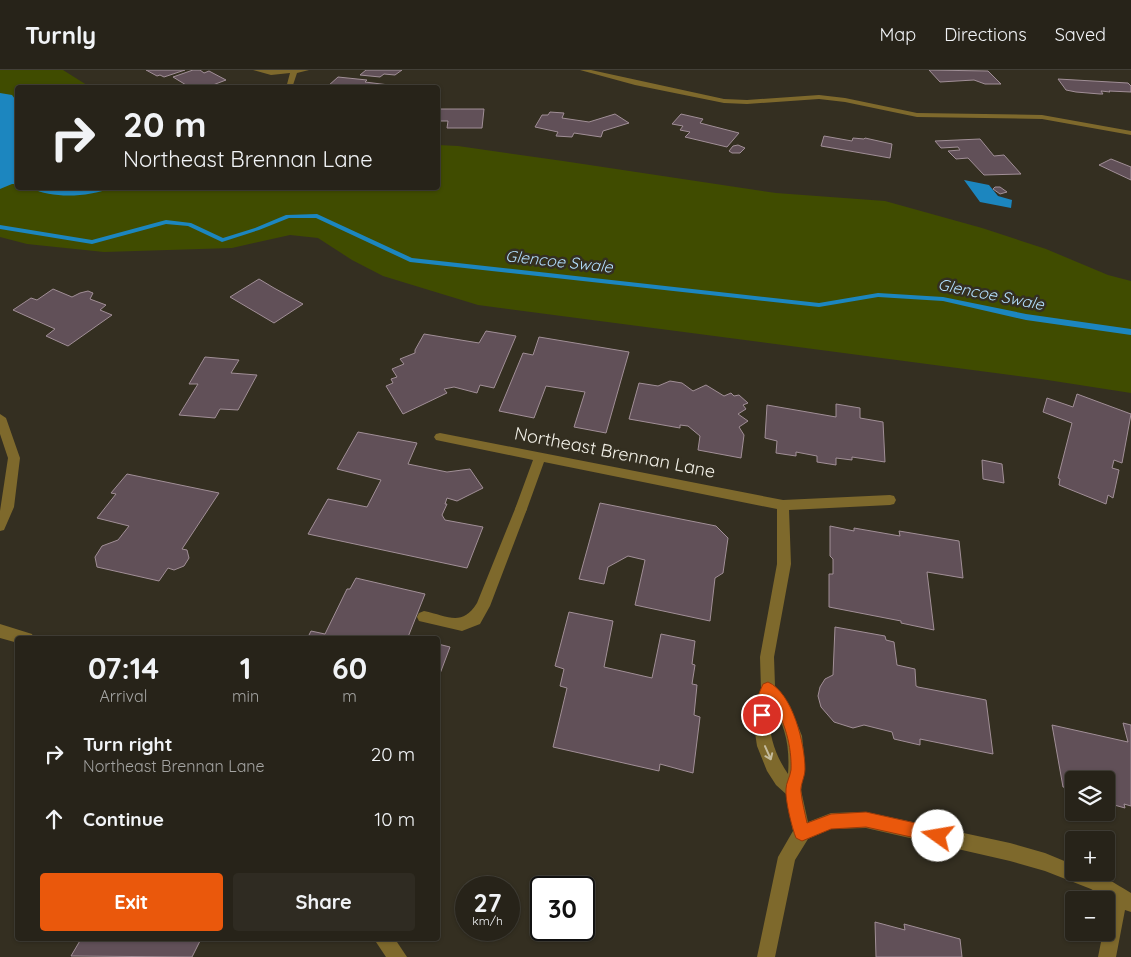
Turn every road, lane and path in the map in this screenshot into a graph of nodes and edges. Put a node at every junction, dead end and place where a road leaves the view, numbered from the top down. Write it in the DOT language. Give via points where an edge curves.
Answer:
graph roads {
  1 [pos="256,70"];
  2 [pos="306,70"];
  3 [pos="582,70"];
  4 [pos="294,72"];
  5 [pos="290,85"];
  6 [pos="1131,133"];
  7 [pos="0,418"];
  8 [pos="440,437"];
  9 [pos="540,457"];
  10 [pos="890,500"];
  11 [pos="783,505"];
  12 [pos="0,526"];
  13 [pos="424,618"];
  14 [pos="0,631"];
  15 [pos="17,636"];
  16 [pos="768,689"];
  17 [pos="793,790"];
  18 [pos="802,833"];
  19 [pos="1125,899"];
  20 [pos="385,941"];
  21 [pos="398,957"];
  22 [pos="766,957"];
  23 [pos="1107,957"];
  1 -- 4 [label="street"];
  2 -- 4 [label="street"];
  3 -- 6 [label="street" via="724,101 826,97 917,116 1042,117"];
  4 -- 5 [label="street"];
  7 -- 12 [label="street" via="14,458 8,507"];
  8 -- 9 [label="street, Northeast Brennan Lane"];
  9 -- 11 [label="street, Northeast Brennan Lane"];
  9 -- 13 [label="street" via="483,606 475,619 462,625"];
  10 -- 11 [label="street, Northeast Brennan Lane"];
  11 -- 16 [label="street" via="784,564 767,657"];
  14 -- 15 [label="street"];
  16 -- 17 [label="street" via="777,698 794,735 798,773"];
  16 -- 17 [label="street, one-way" via="762,704 764,746 778,772"];
  17 -- 18 [label="street"];
  18 -- 19 [label="street" via="831,821 866,820 1045,862"];
  18 -- 22 [label="street" via="787,857"];
  19 -- 23 [label="street"];
  20 -- 21 [label="street"];
}
